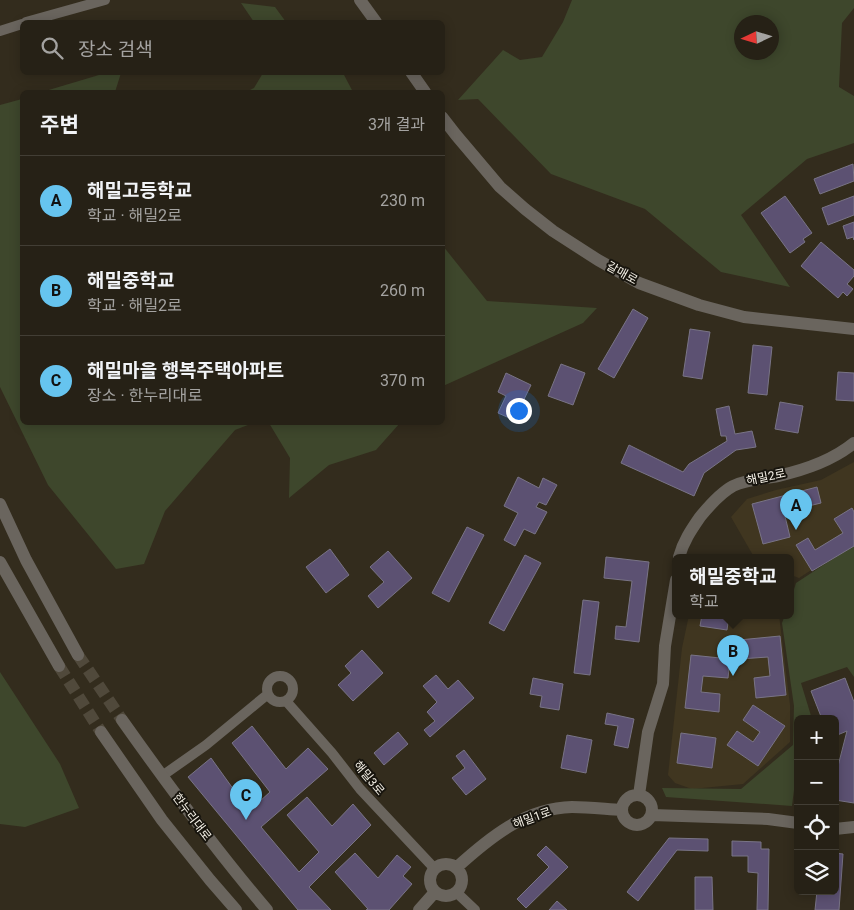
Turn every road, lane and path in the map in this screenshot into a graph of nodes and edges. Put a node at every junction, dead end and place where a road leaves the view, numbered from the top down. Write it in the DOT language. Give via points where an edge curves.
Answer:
graph roads {
  1 [pos="105,0"];
  2 [pos="360,0"];
  3 [pos="33,20"];
  4 [pos="375,20"];
  5 [pos="20,25"];
  6 [pos="0,31"];
  7 [pos="413,75"];
  8 [pos="424,90"];
  9 [pos="445,121"];
  10 [pos="854,329"];
  11 [pos="854,443"];
  12 [pos="0,504"];
  13 [pos="680,554"];
  14 [pos="0,562"];
  15 [pos="672,604"];
  16 [pos="78,655"];
  17 [pos="59,666"];
  18 [pos="268,694"];
  19 [pos="286,700"];
  20 [pos="122,720"];
  21 [pos="101,732"];
  22 [pos="162,776"];
  23 [pos="639,795"];
  24 [pos="622,810"];
  25 [pos="652,815"];
  26 [pos="794,822"];
  27 [pos="854,827"];
  28 [pos="839,829"];
  29 [pos="456,868"];
  30 [pos="435,869"];
  31 [pos="435,892"];
  32 [pos="456,892"];
  33 [pos="236,910"];
  34 [pos="268,910"];
  35 [pos="419,910"];
  36 [pos="475,910"];
  1 -- 3 [label="street"];
  2 -- 4 [label="street"];
  5 -- 6 [label="street"];
  7 -- 8 [label="street"];
  9 -- 10 [label="street, 갈매로" via="500,187 525,209 598,260 639,283 744,317"];
  11 -- 13 [label="street, 해밀2로" via="824,462 734,485 691,529"];
  12 -- 16 [label="street" via="26,560"];
  14 -- 17 [label="street"];
  15 -- 23 [label="street" via="663,684 648,732"];
  18 -- 19 [label="street" via="278,702"];
  18 -- 19 [label="street" via="267,686 272,679 284,677 293,690"];
  18 -- 22 [label="street"];
  19 -- 30 [label="street, 해밀3로" via="360,789"];
  20 -- 22 [label="street, 한누리대로"];
  21 -- 33 [label="street, 한누리대로" via="162,820"];
  22 -- 34 [label="street, 한누리대로"];
  23 -- 24 [label="street" via="627,798"];
  23 -- 25 [label="street" via="650,801"];
  24 -- 25 [label="street" via="627,821 636,825 645,823"];
  24 -- 29 [label="street, 해밀1로" via="571,807 527,817 492,837"];
  25 -- 26 [label="street"];
  27 -- 28 [label="street"];
  29 -- 30 [label="street" via="443,864"];
  29 -- 32 [label="street" via="462,880"];
  30 -- 31 [label="street" via="430,878"];
  31 -- 32 [label="street" via="448,896"];
  31 -- 35 [label="street"];
  32 -- 36 [label="street"];
}
